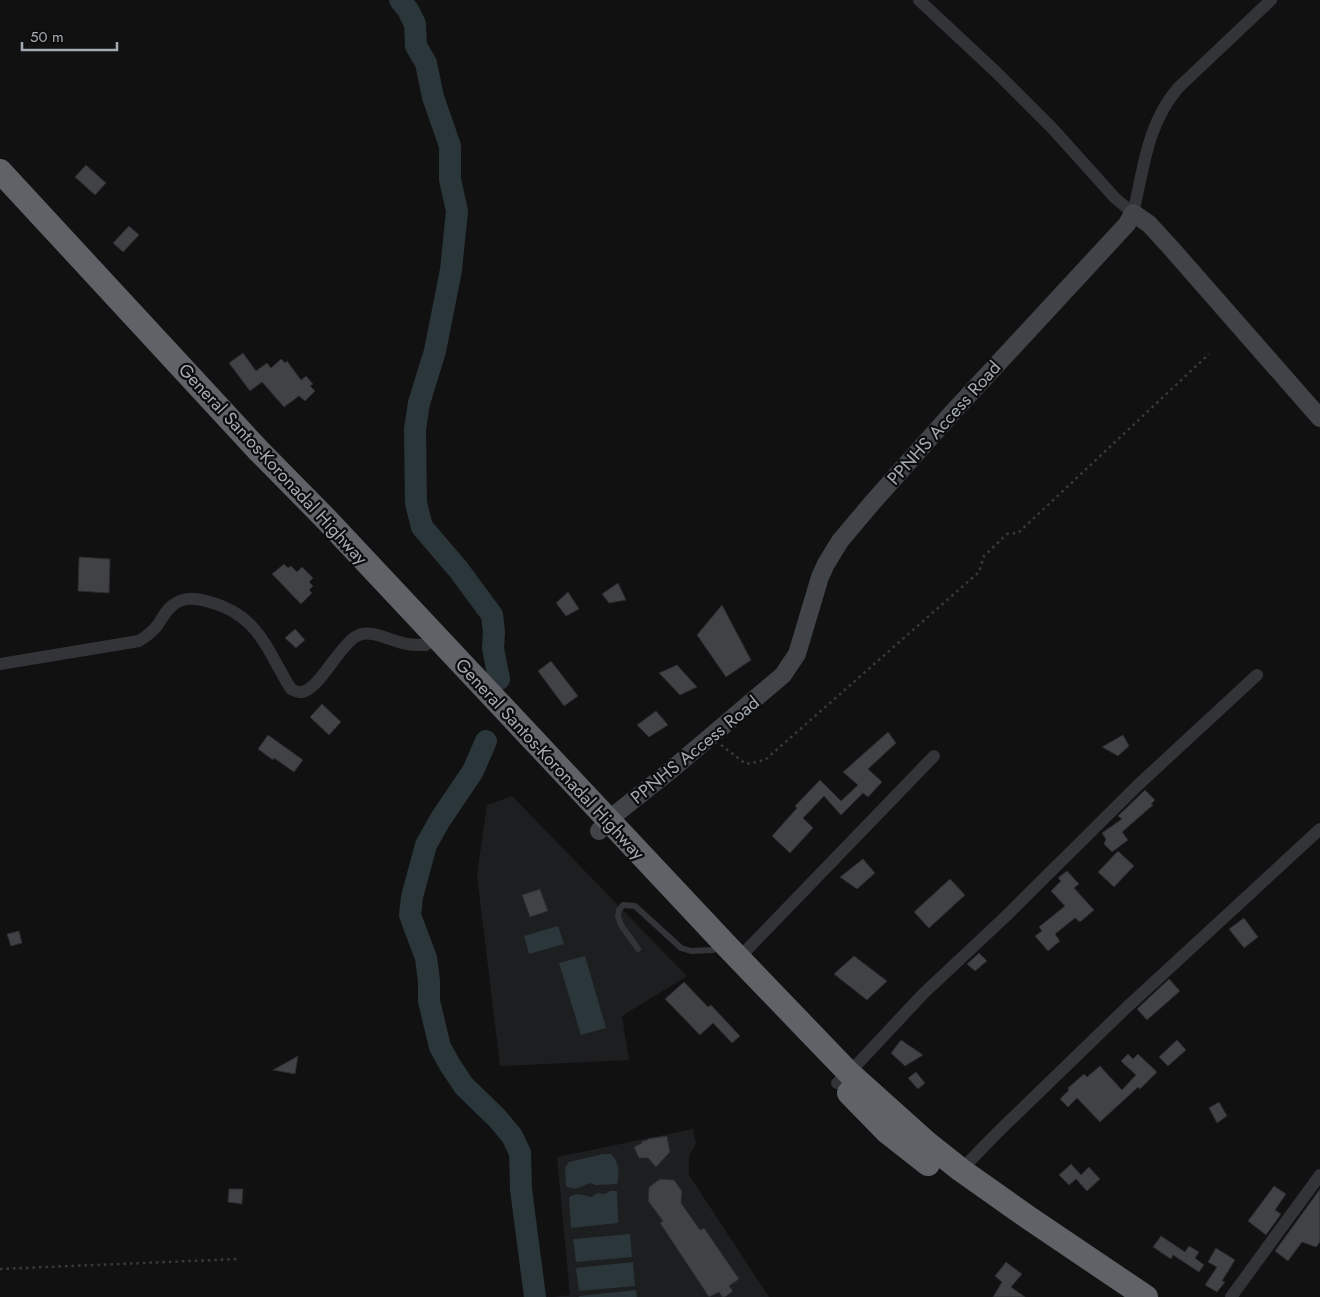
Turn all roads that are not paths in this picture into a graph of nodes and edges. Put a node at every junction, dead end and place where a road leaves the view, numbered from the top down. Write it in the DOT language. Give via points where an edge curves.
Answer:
graph roads {
  1 [pos="919,0"];
  2 [pos="1271,0"];
  3 [pos="0,171"];
  4 [pos="0,190"];
  5 [pos="1133,213"];
  6 [pos="1320,418"];
  7 [pos="426,645"];
  8 [pos="0,664"];
  9 [pos="1257,675"];
  10 [pos="934,756"];
  11 [pos="603,825"];
  12 [pos="1320,829"];
  13 [pos="638,949"];
  14 [pos="713,950"];
  15 [pos="739,958"];
  16 [pos="843,1078"];
  17 [pos="961,1170"];
  18 [pos="1320,1175"];
  19 [pos="1025,1224"];
  20 [pos="1118,1297"];
  21 [pos="1146,1297"];
  22 [pos="1231,1297"];
  1 -- 5 [label="street" via="996,72"];
  2 -- 5 [label="street, PPNHS Access Road" via="1167,101 1154,127"];
  3 -- 11 [label="highway, General Santos-Koronadal Highway" via="252,444 326,519"];
  4 -- 7 [label="highway, General Santos-Koronadal Highway"];
  5 -- 6 [label="street" via="1149,224 1171,248"];
  5 -- 11 [label="street, PPNHS Access Road" via="1127,224 844,536 820,577 801,641 792,664 783,675"];
  7 -- 8 [label="street" via="360,635 349,642 316,683 298,692 291,689 262,637 249,622 216,603 184,599 172,605 150,634 139,641"];
  7 -- 11 [label="highway, General Santos-Koronadal Highway"];
  9 -- 16 [label="street" via="923,994"];
  10 -- 15 [label="street"];
  11 -- 14 [label="highway, General Santos-Koronadal Highway"];
  11 -- 15 [label="highway, General Santos-Koronadal Highway"];
  12 -- 17 [label="street" via="1125,1009 996,1132"];
  13 -- 14 [label="lane" via="620,922 619,910 623,905 635,906 681,948"];
  14 -- 16 [label="highway, General Santos-Koronadal Highway"];
  15 -- 16 [label="highway, General Santos-Koronadal Highway"];
  16 -- 17 [label="highway, General Santos-Koronadal Highway"];
  16 -- 19 [label="highway, General Santos-Koronadal Highway" via="855,1098 886,1131 953,1184"];
  17 -- 19 [label="highway, General Santos-Koronadal Highway"];
  18 -- 22 [label="street"];
  19 -- 20 [label="highway, General Santos-Koronadal Highway"];
  19 -- 21 [label="highway, General Santos-Koronadal Highway"];
}
